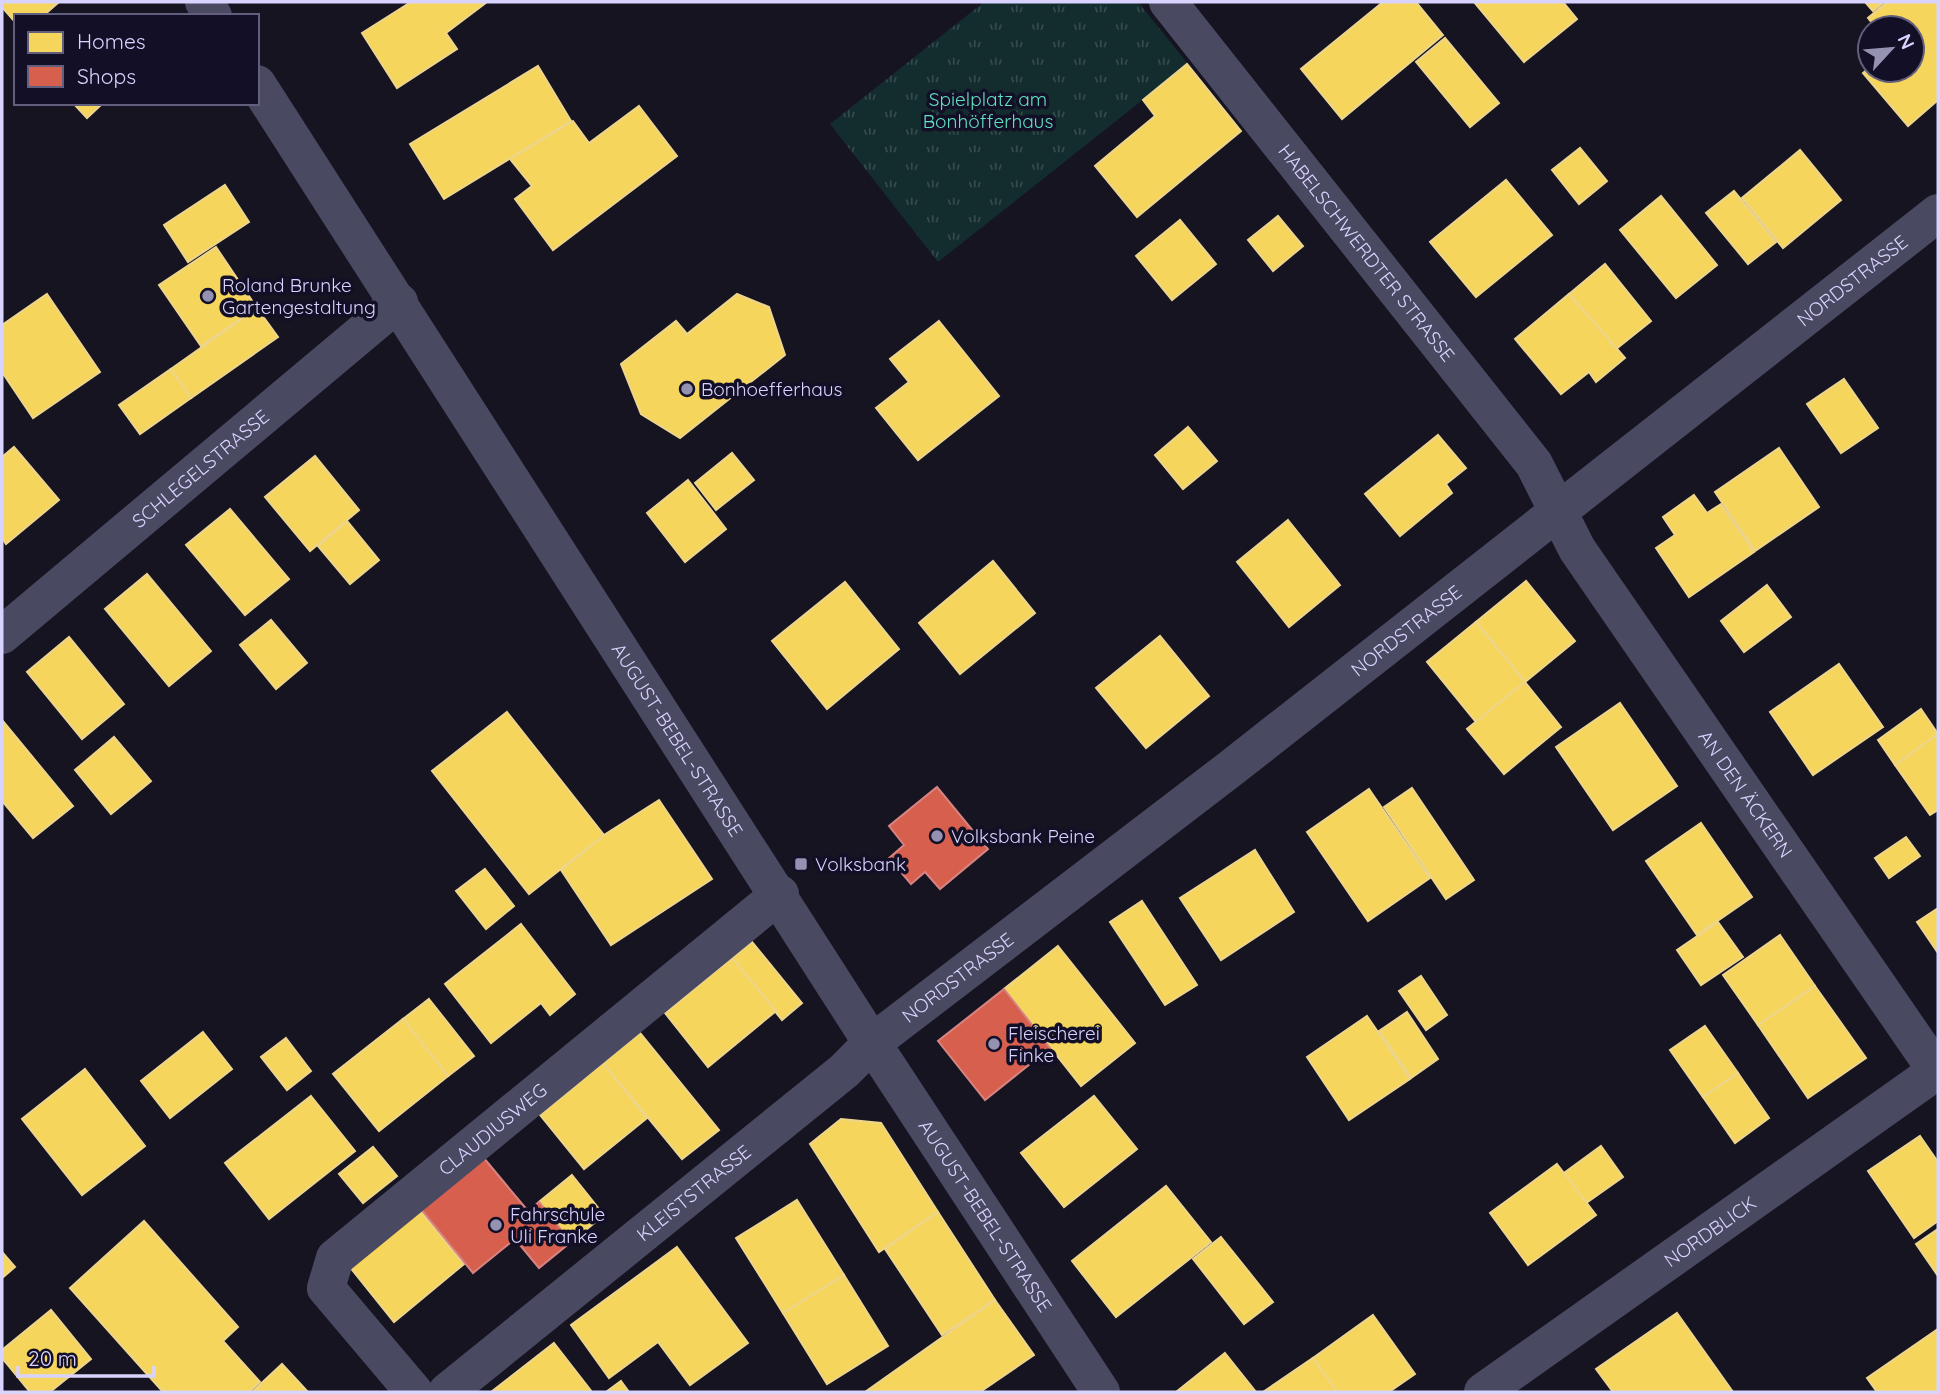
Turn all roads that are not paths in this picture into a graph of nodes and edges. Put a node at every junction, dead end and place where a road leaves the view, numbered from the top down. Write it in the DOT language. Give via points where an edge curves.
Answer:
graph roads {
  1 [pos="1168,2"];
  2 [pos="259,87"];
  3 [pos="1938,213"];
  4 [pos="399,302"];
  5 [pos="1558,509"];
  6 [pos="2,635"];
  7 [pos="780,894"];
  8 [pos="872,1043"];
  9 [pos="1938,1071"];
  10 [pos="414,1392"];
  11 [pos="447,1392"];
  12 [pos="1101,1392"];
  13 [pos="1483,1392"];
  1 -- 5 [label="street, HABELSCHWERDTER STRASSE" via="1534,464"];
  2 -- 4 [label="street, AUGUST-BEBEL-STRASSE"];
  3 -- 5 [label="street, NORDSTRASSE"];
  4 -- 6 [label="street, SCHLEGELSTRASSE"];
  4 -- 7 [label="street, AUGUST-BEBEL-STRASSE"];
  5 -- 8 [label="street, NORDSTRASSE" via="1230,769"];
  5 -- 9 [label="street, AN DEN ÄCKERN" via="1577,549"];
  7 -- 8 [label="street, AUGUST-BEBEL-STRASSE"];
  7 -- 10 [label="street, CLAUDIUSWEG" via="335,1258 326,1288"];
  8 -- 11 [label="street, KLEISTSTRASSE" via="844,1071"];
  8 -- 12 [label="street, AUGUST-BEBEL-STRASSE"];
  9 -- 13 [label="street, NORDBLICK"];
}
